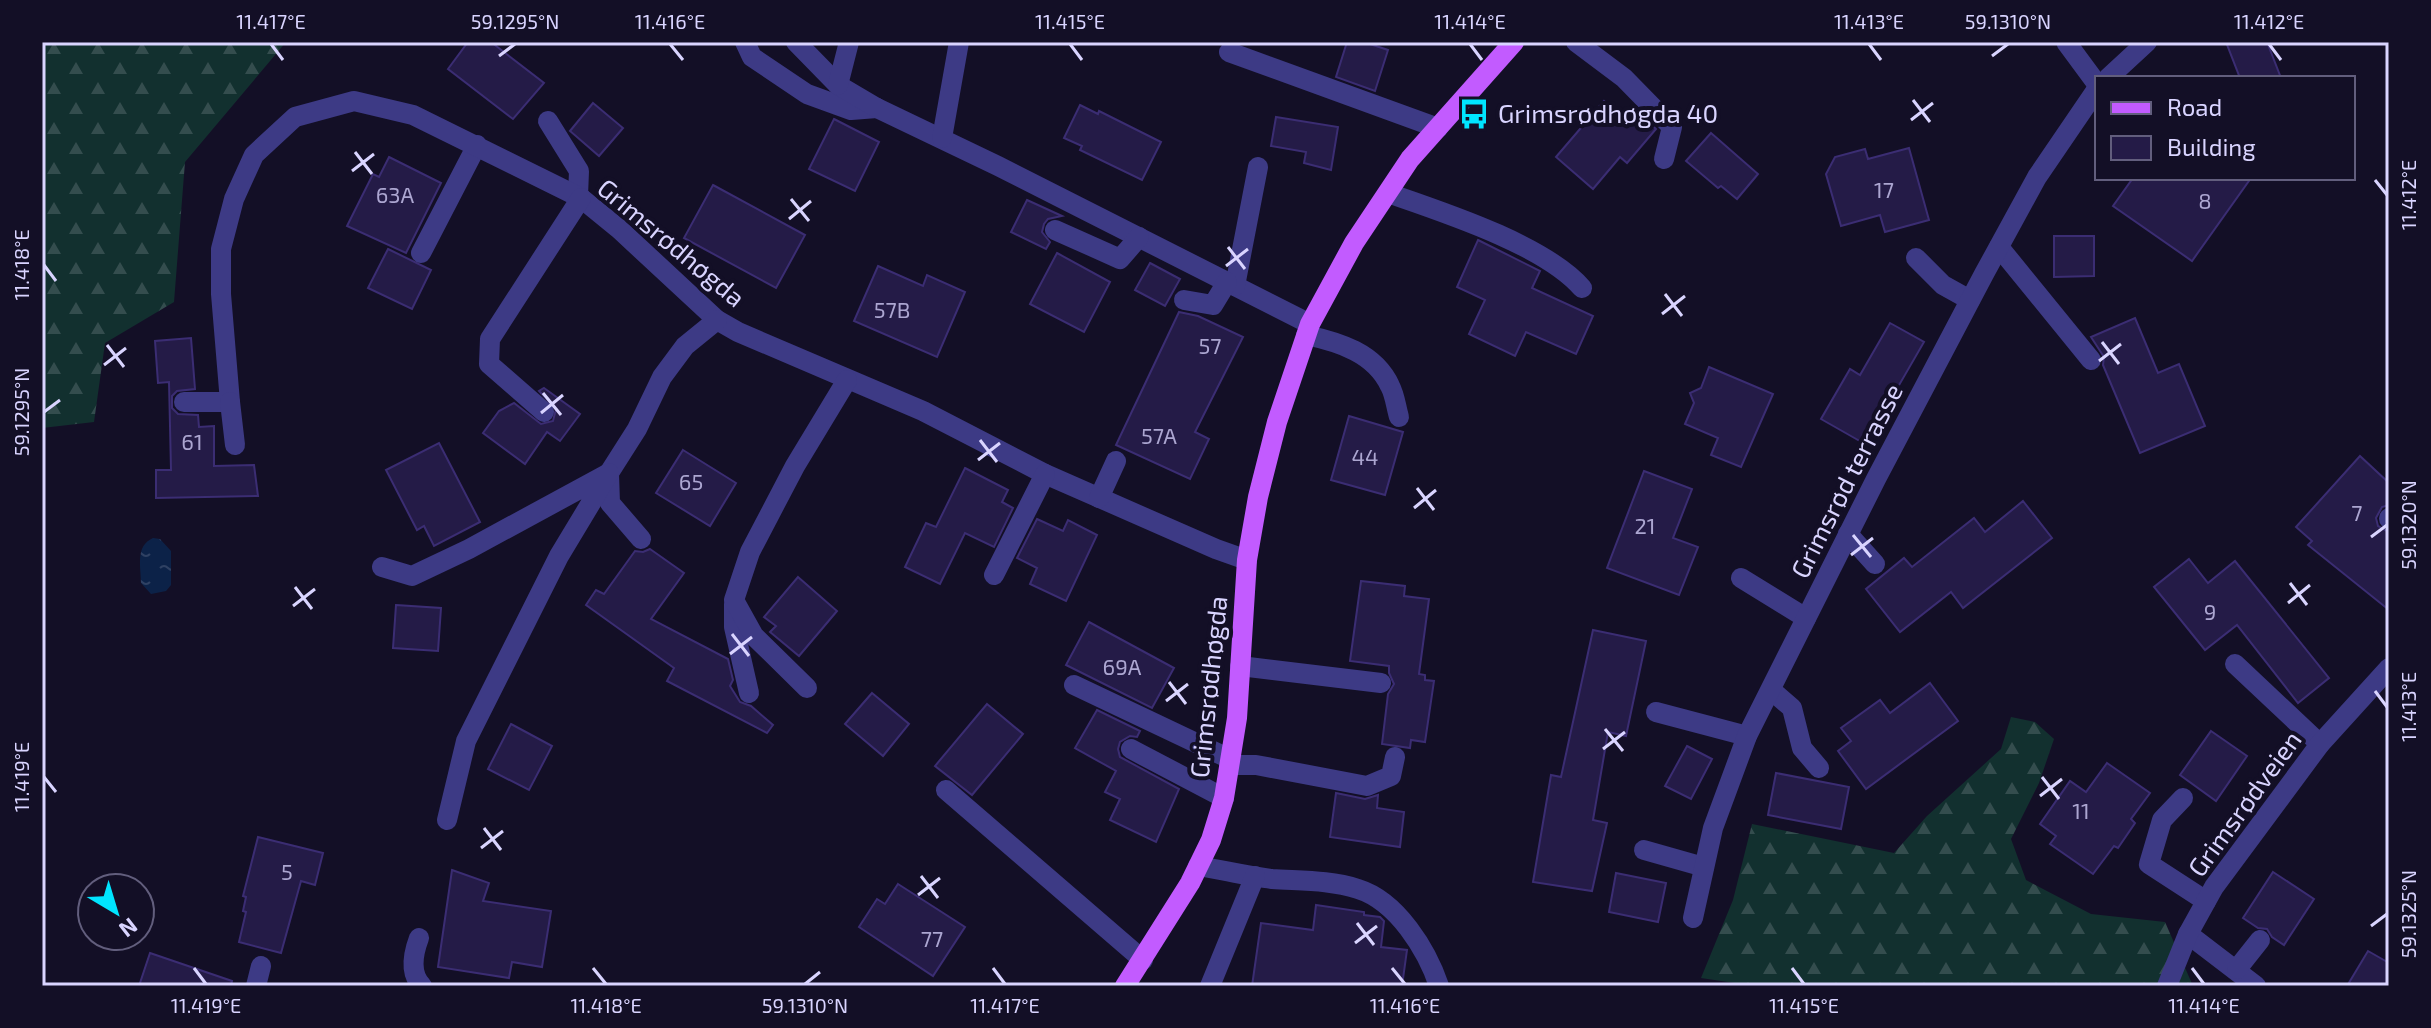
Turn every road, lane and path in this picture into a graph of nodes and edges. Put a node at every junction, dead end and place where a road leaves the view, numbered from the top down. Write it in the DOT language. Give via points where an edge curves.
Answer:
graph roads {
  1 [pos="745,42"];
  2 [pos="796,42"];
  3 [pos="849,42"];
  4 [pos="959,42"];
  5 [pos="1514,42"];
  6 [pos="1576,42"];
  7 [pos="2066,42"];
  8 [pos="2147,42"];
  9 [pos="1229,52"];
  10 [pos="2110,76"];
  11 [pos="2095,83"];
  12 [pos="838,85"];
  13 [pos="2095,89"];
  14 [pos="877,108"];
  15 [pos="548,121"];
  16 [pos="1438,128"];
  17 [pos="942,138"];
  18 [pos="477,145"];
  19 [pos="1664,159"];
  20 [pos="1258,167"];
  21 [pos="1388,193"];
  22 [pos="579,197"];
  23 [pos="1055,230"];
  24 [pos="1139,237"];
  25 [pos="1999,247"];
  26 [pos="421,253"];
  27 [pos="1916,258"];
  28 [pos="1231,284"];
  29 [pos="1582,288"];
  30 [pos="1184,300"];
  31 [pos="1970,300"];
  32 [pos="717,320"];
  33 [pos="1308,330"];
  34 [pos="2091,360"];
  35 [pos="847,380"];
  36 [pos="184,402"];
  37 [pos="230,402"];
  38 [pos="544,412"];
  39 [pos="1399,417"];
  40 [pos="235,445"];
  41 [pos="1116,461"];
  42 [pos="609,473"];
  43 [pos="1045,474"];
  44 [pos="1099,498"];
  45 [pos="1848,534"];
  46 [pos="641,539"];
  47 [pos="1247,560"];
  48 [pos="1875,564"];
  49 [pos="382,567"];
  50 [pos="994,575"];
  51 [pos="1741,578"];
  52 [pos="734,600"];
  53 [pos="1806,618"];
  54 [pos="2235,664"];
  55 [pos="1240,666"];
  56 [pos="2389,668"];
  57 [pos="1381,683"];
  58 [pos="1074,685"];
  59 [pos="807,688"];
  60 [pos="1771,690"];
  61 [pos="749,693"];
  62 [pos="1656,712"];
  63 [pos="1747,736"];
  64 [pos="2320,744"];
  65 [pos="1131,749"];
  66 [pos="1395,757"];
  67 [pos="1230,762"];
  68 [pos="1819,768"];
  69 [pos="946,790"];
  70 [pos="1224,798"];
  71 [pos="2183,798"];
  72 [pos="447,820"];
  73 [pos="1644,850"];
  74 [pos="1198,866"];
  75 [pos="1704,867"];
  76 [pos="1255,876"];
  77 [pos="2206,901"];
  78 [pos="1693,918"];
  79 [pos="2188,934"];
  80 [pos="419,938"];
  81 [pos="2260,940"];
  82 [pos="1143,960"];
  83 [pos="2237,969"];
  84 [pos="422,986"];
  85 [pos="1125,986"];
  86 [pos="1210,986"];
  87 [pos="1439,986"];
  88 [pos="2167,986"];
  89 [pos="2256,986"];
  1 -- 14 [label="street" via="752,57 807,94 851,110"];
  2 -- 12 [label="street"];
  3 -- 12 [label="street"];
  4 -- 17 [label="street"];
  5 -- 16 [label="main road, Grimsrødhøgda"];
  6 -- 19 [label="street" via="1624,78 1672,127"];
  7 -- 11 [label="street"];
  8 -- 10 [label="street"];
  9 -- 16 [label="street"];
  12 -- 14 [label="street"];
  13 -- 25 [label="street, Grimsrød terrasse"];
  14 -- 17 [label="street"];
  15 -- 22 [label="street" via="579,171"];
  16 -- 21 [label="main road, Grimsrødhøgda"];
  17 -- 24 [label="street"];
  18 -- 22 [label="street, Grimsrødhøgda"];
  18 -- 26 [label="street"];
  18 -- 37 [label="street, Grimsrødhøgda" via="413,115 354,101 295,117 254,155 234,199 221,249"];
  20 -- 28 [label="street"];
  21 -- 29 [label="street" via="1533,252 1569,272"];
  21 -- 33 [label="main road, Grimsrødhøgda" via="1354,243"];
  22 -- 32 [label="street, Grimsrødhøgda"];
  22 -- 38 [label="street" via="490,339 489,364"];
  23 -- 24 [label="street" via="1120,259"];
  24 -- 28 [label="street"];
  25 -- 31 [label="street, Grimsrød terrasse"];
  25 -- 34 [label="street"];
  27 -- 31 [label="street" via="1943,285"];
  28 -- 30 [label="street" via="1213,305"];
  28 -- 33 [label="street"];
  31 -- 45 [label="street, Grimsrød terrasse"];
  32 -- 35 [label="street, Grimsrødhøgda"];
  32 -- 42 [label="street" via="685,346 662,377"];
  33 -- 39 [label="street" via="1369,359 1390,384"];
  33 -- 47 [label="main road, Grimsrødhøgda" via="1277,422"];
  35 -- 43 [label="street, Grimsrødhøgda" via="923,411"];
  35 -- 52 [label="street" via="750,552"];
  36 -- 37 [label="street"];
  37 -- 40 [label="street, Grimsrødhøgda"];
  41 -- 44 [label="street"];
  42 -- 46 [label="street" via="610,503"];
  42 -- 49 [label="street" via="412,576"];
  42 -- 72 [label="street" via="559,556 466,741"];
  43 -- 44 [label="street, Grimsrødhøgda"];
  43 -- 50 [label="street"];
  44 -- 47 [label="street, Grimsrødhøgda"];
  45 -- 48 [label="street"];
  45 -- 53 [label="street, Grimsrød terrasse"];
  47 -- 55 [label="main road, Grimsrødhøgda"];
  51 -- 53 [label="street"];
  52 -- 59 [label="street" via="754,636"];
  52 -- 61 [label="street" via="734,627"];
  53 -- 60 [label="street, Grimsrød terrasse"];
  54 -- 64 [label="street"];
  55 -- 57 [label="street"];
  55 -- 67 [label="main road, Grimsrødhøgda"];
  56 -- 64 [label="street, Grimsrødveien"];
  58 -- 67 [label="street"];
  60 -- 63 [label="street, Grimsrød terrasse"];
  60 -- 68 [label="street" via="1792,708 1802,748"];
  62 -- 63 [label="street"];
  63 -- 75 [label="street, Grimsrød terrasse"];
  64 -- 77 [label="street, Grimsrødveien"];
  65 -- 70 [label="street"];
  66 -- 67 [label="street" via="1391,776 1367,786"];
  67 -- 70 [label="main road, Grimsrødhøgda"];
  69 -- 82 [label="street"];
  70 -- 74 [label="main road, Grimsrødhøgda"];
  71 -- 77 [label="street" via="2162,820 2149,864"];
  73 -- 75 [label="street"];
  74 -- 76 [label="street"];
  74 -- 82 [label="main road, Grimsrødhøgda"];
  75 -- 78 [label="street, Grimsrød terrasse"];
  76 -- 86 [label="street"];
  76 -- 87 [label="street" via="1316,880 1361,890 1399,915 1431,961"];
  77 -- 79 [label="street, Grimsrødveien"];
  79 -- 83 [label="street"];
  79 -- 88 [label="street, Grimsrødveien"];
  80 -- 84 [label="street" via="412,955"];
  81 -- 83 [label="street"];
  82 -- 85 [label="main road, Grimsrødhøgda"];
  83 -- 89 [label="street"];
}
